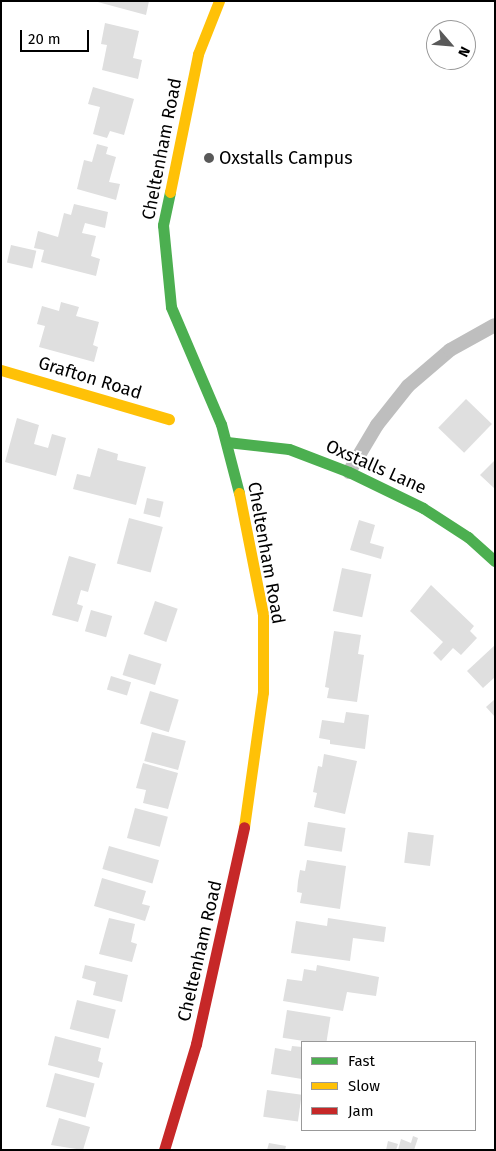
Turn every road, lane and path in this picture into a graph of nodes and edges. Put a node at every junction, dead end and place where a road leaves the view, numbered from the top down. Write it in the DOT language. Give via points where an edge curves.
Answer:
graph roads {
  1 [pos="219,1"];
  2 [pos="495,325"];
  3 [pos="1,370"];
  4 [pos="169,419"];
  5 [pos="227,442"];
  6 [pos="350,472"];
  7 [pos="495,561"];
  8 [pos="164,1150"];
  1 -- 5 [label="main road, Cheltenham Road" via="198,54 163,225 170,307"];
  2 -- 6 [label="lane" via="450,350 408,386 377,425"];
  3 -- 4 [label="main road, Grafton Road"];
  5 -- 6 [label="main road, Oxstalls Lane" via="289,448"];
  5 -- 8 [label="main road, Cheltenham Road" via="263,614 263,692 250,796 234,880 196,1044"];
  6 -- 7 [label="main road, Oxstalls Lane" via="424,508 468,537"];
}
